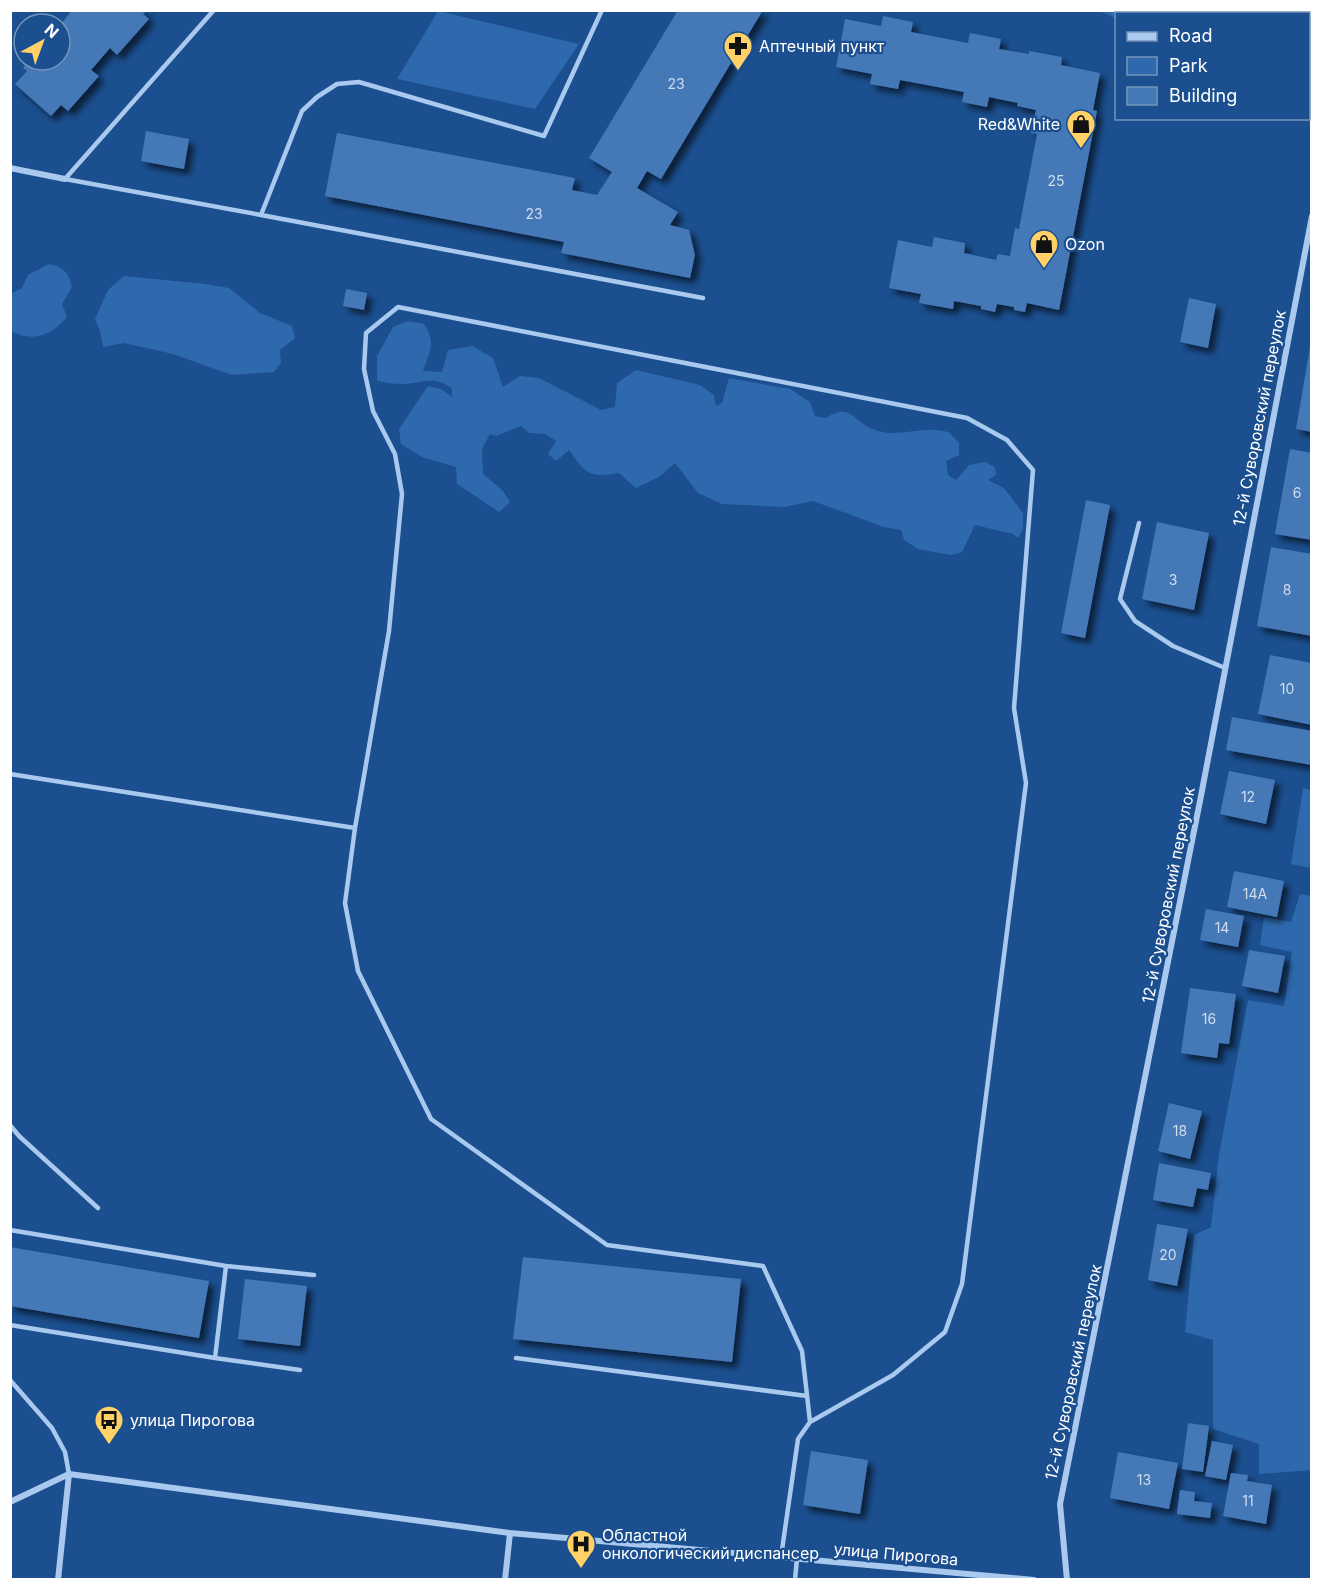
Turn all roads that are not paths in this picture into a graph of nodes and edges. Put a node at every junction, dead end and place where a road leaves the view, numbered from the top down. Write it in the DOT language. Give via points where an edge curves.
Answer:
graph roads {
  1 [pos="214,10"];
  2 [pos="602,10"];
  3 [pos="10,168"];
  4 [pos="65,179"];
  5 [pos="261,215"];
  6 [pos="1311,216"];
  7 [pos="702,298"];
  8 [pos="1139,523"];
  9 [pos="1225,668"];
  10 [pos="10,774"];
  11 [pos="355,828"];
  12 [pos="10,1125"];
  13 [pos="98,1208"];
  14 [pos="10,1230"];
  15 [pos="226,1266"];
  16 [pos="314,1275"];
  17 [pos="10,1325"];
  18 [pos="215,1358"];
  19 [pos="516,1358"];
  20 [pos="300,1370"];
  21 [pos="10,1380"];
  22 [pos="807,1396"];
  23 [pos="810,1422"];
  24 [pos="69,1474"];
  25 [pos="10,1502"];
  26 [pos="510,1533"];
  27 [pos="781,1557"];
  28 [pos="797,1558"];
  29 [pos="58,1580"];
  30 [pos="505,1580"];
  31 [pos="795,1580"];
  32 [pos="1034,1580"];
  33 [pos="1067,1580"];
  1 -- 4 [label="lane"];
  2 -- 5 [label="lane" via="544,136 359,82 337,84 302,111"];
  3 -- 4 [label="street"];
  4 -- 5 [label="lane"];
  5 -- 7 [label="lane"];
  6 -- 9 [label="street, 12-й Суворовский переулок"];
  8 -- 9 [label="lane" via="1120,599 1135,621 1173,646"];
  9 -- 33 [label="street, 12-й Суворовский переулок" via="1060,1504"];
  10 -- 11 [label="lane"];
  11 -- 22 [label="lane" via="345,903 358,970 431,1119 607,1245 763,1266 802,1352"];
  11 -- 23 [label="lane" via="389,631 402,494 395,454 373,411 364,369 366,333 398,307 967,418 1008,440 1033,470 1014,708 1026,783 963,1284 945,1332 893,1375"];
  12 -- 13 [label="lane"];
  14 -- 15 [label="lane"];
  15 -- 16 [label="lane"];
  15 -- 18 [label="lane"];
  17 -- 18 [label="lane"];
  18 -- 20 [label="lane"];
  19 -- 22 [label="lane"];
  21 -- 24 [label="lane" via="51,1428 65,1452"];
  22 -- 23 [label="lane"];
  23 -- 27 [label="lane" via="798,1439"];
  24 -- 25 [label="street"];
  24 -- 26 [label="street, улица Пирогова"];
  24 -- 29 [label="street"];
  26 -- 27 [label="street, улица Пирогова"];
  26 -- 30 [label="street"];
  27 -- 28 [label="street, улица Пирогова"];
  28 -- 31 [label="lane"];
  28 -- 32 [label="street, улица Пирогова"];
}
